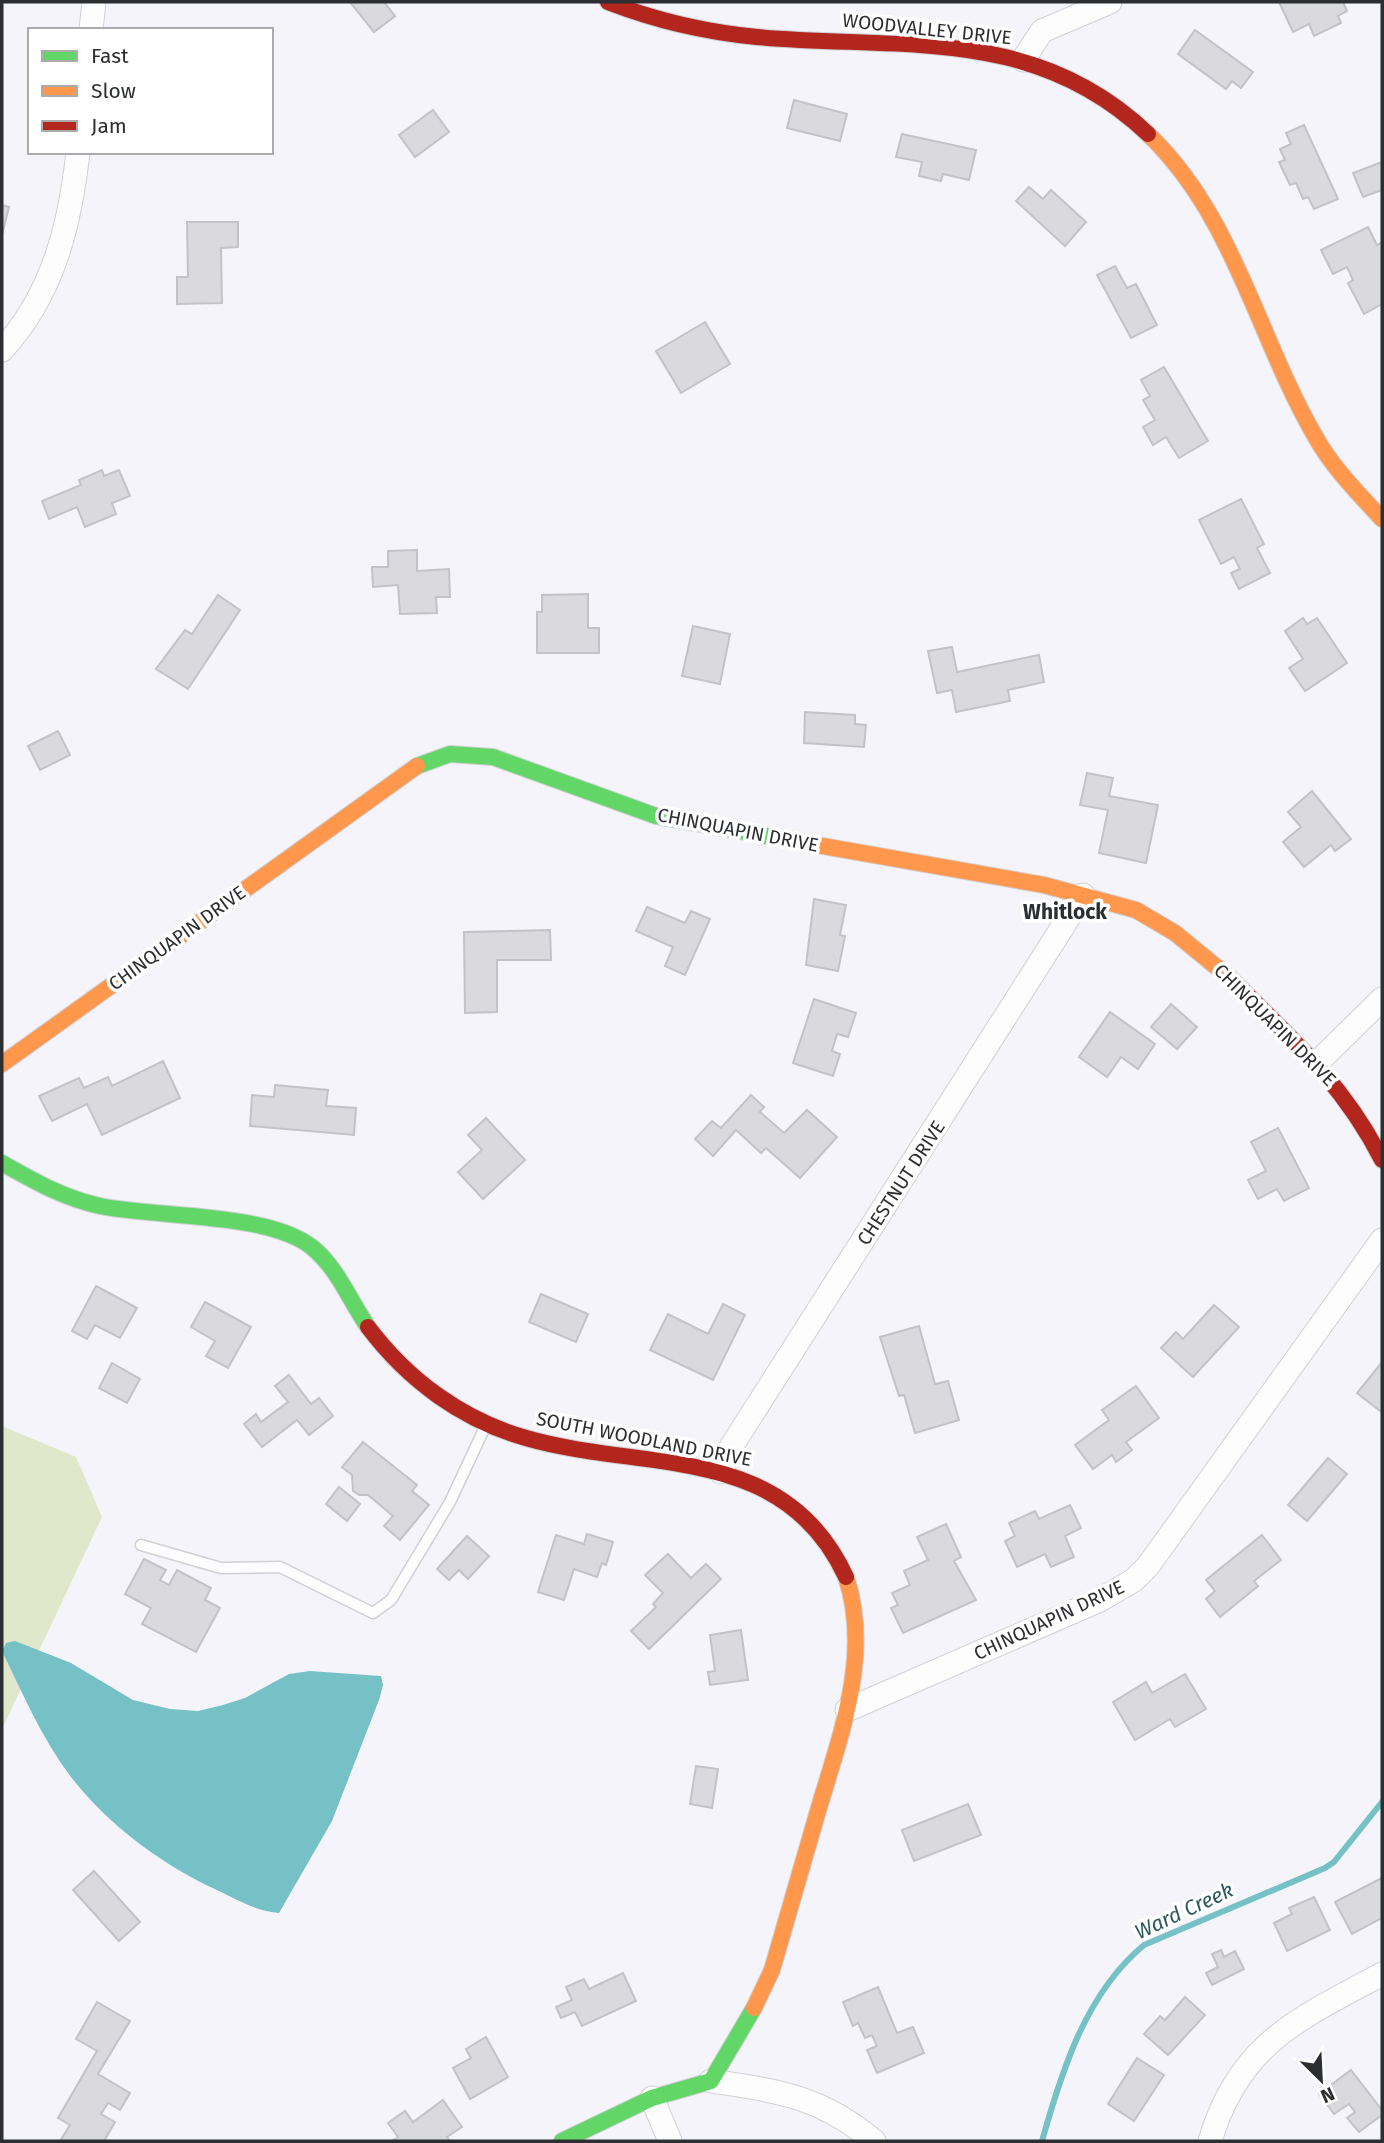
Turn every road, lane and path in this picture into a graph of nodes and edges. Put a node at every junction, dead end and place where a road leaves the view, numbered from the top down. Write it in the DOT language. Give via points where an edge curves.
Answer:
graph roads {
  1 [pos="94,2"];
  2 [pos="608,2"];
  3 [pos="1110,2"];
  4 [pos="91,28"];
  5 [pos="1023,60"];
  6 [pos="78,154"];
  7 [pos="2,349"];
  8 [pos="1382,519"];
  9 [pos="1083,895"];
  10 [pos="1382,999"];
  11 [pos="1317,1063"];
  12 [pos="2,1065"];
  13 [pos="1382,1160"];
  14 [pos="2,1163"];
  15 [pos="1382,1240"];
  16 [pos="486,1424"];
  17 [pos="721,1472"];
  18 [pos="141,1545"];
  19 [pos="847,1710"];
  20 [pos="1382,1974"];
  21 [pos="711,2081"];
  22 [pos="652,2098"];
  23 [pos="562,2141"];
  24 [pos="670,2141"];
  25 [pos="874,2141"];
  26 [pos="1210,2141"];
  1 -- 4 [label="street"];
  2 -- 5 [label="street, WOODVALLEY DRIVE" via="682,27 946,47"];
  3 -- 5 [label="street" via="1042,32"];
  5 -- 8 [label="street, WOODVALLEY DRIVE" via="1066,77 1118,108 1174,161 1213,218 1315,438"];
  6 -- 7 [label="street" via="68,219 54,269 26,324"];
  9 -- 11 [label="street, CHINQUAPIN DRIVE" via="1136,910 1175,933 1232,979"];
  9 -- 12 [label="street, CHINQUAPIN DRIVE" via="656,816 494,757 450,754 411,768"];
  9 -- 17 [label="street, CHESTNUT DRIVE" via="732,1447"];
  10 -- 11 [label="street"];
  11 -- 13 [label="street, CHINQUAPIN DRIVE" via="1362,1120"];
  14 -- 16 [label="street, SOUTH WOODLAND DRIVE" via="54,1192 87,1203 273,1228 302,1240 324,1257 375,1338 411,1377"];
  15 -- 19 [label="street, CHINQUAPIN DRIVE" via="1134,1580 1100,1600"];
  16 -- 17 [label="street, SOUTH WOODLAND DRIVE" via="538,1440"];
  16 -- 18 [label="lane" via="437,1524 391,1600 373,1614 279,1567 221,1568"];
  17 -- 19 [label="street, SOUTH WOODLAND DRIVE" via="746,1478 782,1497 816,1528 838,1559 853,1595 858,1637"];
  19 -- 21 [label="street, SOUTH WOODLAND DRIVE" via="772,1970 744,2030"];
  20 -- 26 [label="street" via="1295,2021 1266,2043 1220,2107"];
  21 -- 22 [label="street"];
  21 -- 25 [label="street" via="785,2093 820,2104"];
  22 -- 23 [label="street"];
  22 -- 24 [label="street"];
}
